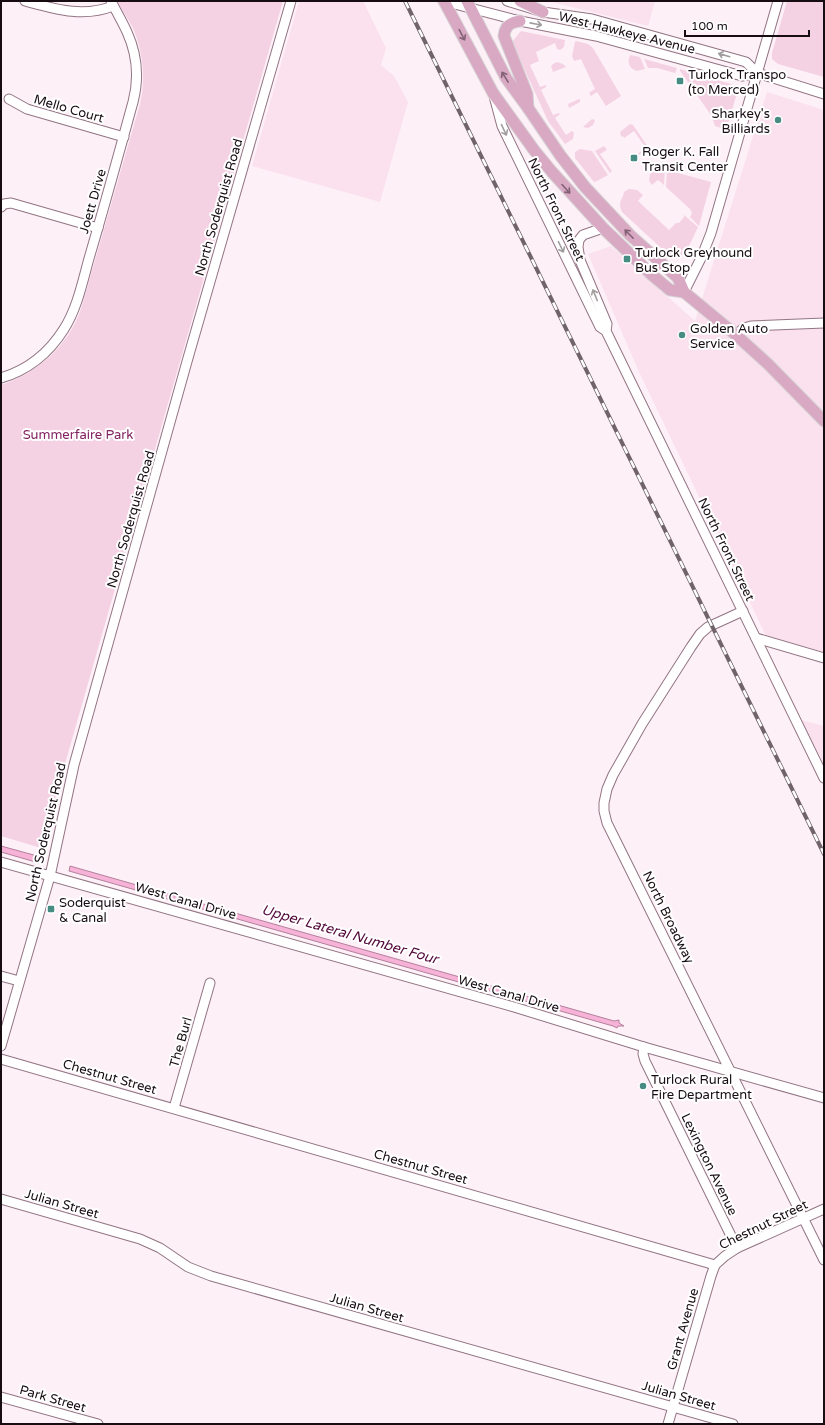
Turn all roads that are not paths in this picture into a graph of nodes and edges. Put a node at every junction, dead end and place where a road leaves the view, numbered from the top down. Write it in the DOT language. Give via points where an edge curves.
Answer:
graph roads {
  1 [pos="25,1"];
  2 [pos="291,1"];
  3 [pos="443,1"];
  4 [pos="507,1"];
  5 [pos="520,1"];
  6 [pos="778,1"];
  7 [pos="112,4"];
  8 [pos="469,5"];
  9 [pos="543,12"];
  10 [pos="520,20"];
  11 [pos="758,73"];
  12 [pos="493,93"];
  13 [pos="824,94"];
  14 [pos="9,99"];
  15 [pos="528,108"];
  16 [pos="124,137"];
  17 [pos="1,207"];
  18 [pos="98,228"];
  19 [pos="603,228"];
  20 [pos="684,292"];
  21 [pos="824,323"];
  22 [pos="606,331"];
  23 [pos="736,335"];
  24 [pos="1,378"];
  25 [pos="824,422"];
  26 [pos="743,611"];
  27 [pos="756,638"];
  28 [pos="824,658"];
  29 [pos="824,778"];
  30 [pos="1,862"];
  31 [pos="50,876"];
  32 [pos="1,976"];
  33 [pos="19,981"];
  34 [pos="210,983"];
  35 [pos="1,1046"];
  36 [pos="644,1047"];
  37 [pos="1,1058"];
  38 [pos="731,1072"];
  39 [pos="824,1098"];
  40 [pos="174,1108"];
  41 [pos="1,1199"];
  42 [pos="824,1208"];
  43 [pos="804,1218"];
  44 [pos="737,1248"];
  45 [pos="824,1260"];
  46 [pos="715,1265"];
  47 [pos="1,1397"];
  48 [pos="673,1407"];
  49 [pos="98,1424"];
  50 [pos="668,1424"];
  51 [pos="733,1424"];
  1 -- 7 [label="street" via="76,12 94,12"];
  2 -- 31 [label="street, North Soderquist Road" via="74,765"];
  3 -- 8 [label="street, West Hawkeye Avenue"];
  3 -- 12 [label="main road, one-way"];
  4 -- 9 [label="street, West Hawkeye Avenue"];
  5 -- 9 [label="main road"];
  6 -- 11 [label="street"];
  7 -- 16 [label="street, Joett Drive" via="127,32 136,63 136,91"];
  8 -- 10 [label="street, West Hawkeye Avenue"];
  15 -- 8 [label="main road, one-way" via="501,70"];
  11 -- 9 [label="street, West Hawkeye Avenue, one-way" via="746,62 592,19"];
  10 -- 11 [label="street, West Hawkeye Avenue, one-way" via="596,36 742,76"];
  10 -- 15 [label="main road" via="508,25 504,31 504,38 527,94"];
  11 -- 13 [label="street, West Hawkeye Avenue"];
  11 -- 20 [label="street" via="709,238"];
  12 -- 19 [label="main road, one-way" via="534,150"];
  12 -- 22 [label="street, North Front Street, one-way" via="505,133 600,327"];
  14 -- 16 [label="street, Mello Court" via="27,109"];
  20 -- 15 [label="main road, one-way" via="678,278 630,235 585,187"];
  16 -- 18 [label="street, Joett Drive"];
  17 -- 18 [label="street" via="11,203"];
  18 -- 24 [label="street, Joett Drive" via="76,301 55,342 22,370"];
  19 -- 20 [label="main road" via="670,290"];
  22 -- 19 [label="street, North Front Street, one-way" via="607,324 580,260 578,247 583,235"];
  20 -- 23 [label="main road"];
  21 -- 23 [label="street" via="751,326"];
  22 -- 26 [label="street, North Front Street"];
  23 -- 25 [label="main road" via="782,377"];
  26 -- 27 [label="street, North Front Street"];
  26 -- 38 [label="street, North Broadway" via="708,627 693,643 613,775 604,803 607,823"];
  27 -- 28 [label="street"];
  27 -- 29 [label="street, North Front Street"];
  30 -- 31 [label="street, West Canal Drive"];
  31 -- 33 [label="street, North Soderquist Road"];
  31 -- 36 [label="street, West Canal Drive" via="506,1005"];
  32 -- 33 [label="street"];
  33 -- 35 [label="street, North Soderquist Road"];
  34 -- 40 [label="street, The Burl"];
  36 -- 38 [label="street, West Canal Drive"];
  36 -- 44 [label="street, Lexington Avenue" via="645,1061"];
  37 -- 40 [label="street, Chestnut Street"];
  38 -- 39 [label="street, West Canal Drive"];
  38 -- 43 [label="street, North Broadway"];
  40 -- 46 [label="street, Chestnut Street"];
  41 -- 48 [label="street, Julian Street" via="140,1239 160,1248 188,1267 212,1276"];
  42 -- 43 [label="street, Chestnut Street"];
  43 -- 44 [label="street, Chestnut Street"];
  43 -- 45 [label="street, North Broadway"];
  44 -- 46 [label="street, Chestnut Street"];
  46 -- 48 [label="street, Grant Avenue"];
  47 -- 49 [label="street, Park Street"];
  48 -- 50 [label="street, Grant Avenue"];
  48 -- 51 [label="street, Julian Street"];
}
